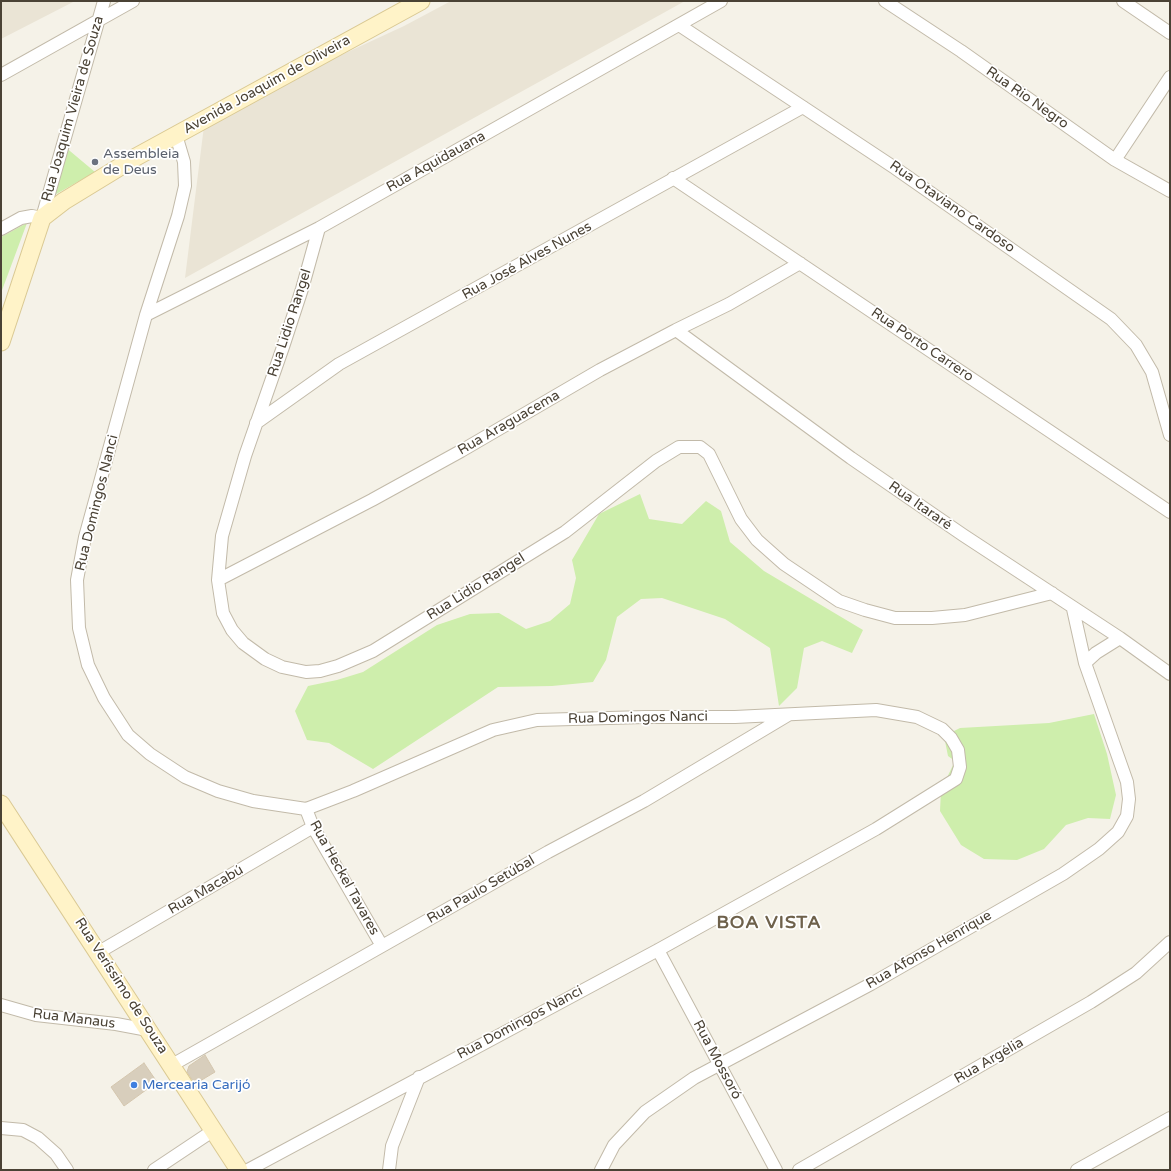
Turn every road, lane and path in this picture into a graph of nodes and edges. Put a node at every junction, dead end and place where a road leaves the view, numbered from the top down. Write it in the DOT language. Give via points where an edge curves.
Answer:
graph roads {
  1 [pos="104,1"];
  2 [pos="133,1"];
  3 [pos="421,1"];
  4 [pos="720,1"];
  5 [pos="885,1"];
  6 [pos="1124,1"];
  7 [pos="98,20"];
  8 [pos="679,25"];
  9 [pos="1170,33"];
  10 [pos="1,75"];
  11 [pos="1170,77"];
  12 [pos="802,107"];
  13 [pos="176,135"];
  14 [pos="1115,160"];
  15 [pos="673,178"];
  16 [pos="1170,191"];
  17 [pos="42,218"];
  18 [pos="319,228"];
  19 [pos="1,229"];
  20 [pos="800,263"];
  21 [pos="146,314"];
  22 [pos="676,330"];
  23 [pos="1,342"];
  24 [pos="256,422"];
  25 [pos="1170,435"];
  26 [pos="1170,512"];
  27 [pos="218,580"];
  28 [pos="1052,594"];
  29 [pos="1073,609"];
  30 [pos="1120,638"];
  31 [pos="1085,664"];
  32 [pos="1170,674"];
  33 [pos="790,714"];
  34 [pos="1,804"];
  35 [pos="306,809"];
  36 [pos="313,827"];
  37 [pos="1170,942"];
  38 [pos="382,946"];
  39 [pos="658,950"];
  40 [pos="99,952"];
  41 [pos="1,1005"];
  42 [pos="148,1030"];
  43 [pos="720,1064"];
  44 [pos="172,1065"];
  45 [pos="419,1077"];
  46 [pos="1170,1118"];
  47 [pos="1,1128"];
  48 [pos="214,1130"];
  49 [pos="67,1170"];
  50 [pos="154,1170"];
  51 [pos="239,1170"];
  52 [pos="248,1170"];
  53 [pos="389,1170"];
  54 [pos="601,1170"];
  55 [pos="776,1170"];
  56 [pos="799,1170"];
  57 [pos="1077,1170"];
  1 -- 7 [label="street, Rua Joaquim Vieira de Souza"];
  2 -- 7 [label="street"];
  3 -- 13 [label="main road, Avenida Joaquim de Oliveira"];
  4 -- 8 [label="street, Rua Aquidauana"];
  5 -- 14 [label="street, Rua Rio Negro" via="961,51"];
  6 -- 9 [label="street"];
  7 -- 10 [label="street"];
  7 -- 17 [label="street, Rua Joaquim Vieira de Souza"];
  8 -- 12 [label="street, Rua Otaviano Cardoso"];
  8 -- 18 [label="street, Rua Aquidauana"];
  11 -- 14 [label="street"];
  12 -- 15 [label="street, Rua José Alves Nunes"];
  12 -- 25 [label="street, Rua Otaviano Cardoso" via="895,168 1111,319 1136,345 1152,372"];
  13 -- 17 [label="main road, Avenida Joaquim de Oliveira" via="64,201"];
  13 -- 21 [label="street, Rua Domingos Nanci" via="184,162 185,186 178,216"];
  14 -- 16 [label="street, Rua Rio Negro"];
  15 -- 20 [label="street, Rua Porto Carrero"];
  15 -- 24 [label="street, Rua José Alves Nunes" via="339,364"];
  17 -- 19 [label="street" via="21,218"];
  17 -- 23 [label="main road"];
  18 -- 21 [label="street, Rua Aquidauana"];
  18 -- 24 [label="street, Rua Lidio Rangel" via="300,296"];
  20 -- 22 [label="street, Rua Araguacema" via="730,304"];
  20 -- 26 [label="street, Rua Porto Carrero"];
  21 -- 35 [label="street, Rua Domingos Nanci" via="86,537 77,580 79,628 88,665 104,698 128,735 150,754 185,777 218,791 253,801"];
  22 -- 27 [label="street, Rua Araguacema" via="392,488"];
  22 -- 28 [label="street, Rua Itararé" via="851,458"];
  24 -- 27 [label="street, Rua Lidio Rangel" via="222,536"];
  27 -- 28 [label="street, Rua Lidio Rangel" via="223,613 243,643 265,659 282,667 306,672 332,668 373,651 408,630 565,532 656,461 679,447 692,446 700,447 709,454 741,519 757,540 784,564 839,601 895,618 932,618 965,615"];
  28 -- 29 [label="street, Rua Itararé"];
  29 -- 30 [label="street, Rua Itararé"];
  29 -- 31 [label="street, Rua Afonso Henrique"];
  30 -- 31 [label="street" via="1096,653"];
  30 -- 32 [label="street, Rua Itararé"];
  31 -- 43 [label="street, Rua Afonso Henrique" via="1127,782 1127,816 1118,832 1063,874 871,984"];
  33 -- 35 [label="street, Rua Domingos Nanci" via="536,720 493,730 353,792"];
  33 -- 38 [label="street, Rua Paulo Setúbal" via="644,801"];
  33 -- 39 [label="street, Rua Domingos Nanci" via="876,710 917,717 942,729 951,738 958,750 960,767 956,779 876,829"];
  34 -- 40 [label="main road, Rua Veríssimo de Souza"];
  35 -- 36 [label="street, Rua Heckel Tavares"];
  36 -- 38 [label="street, Rua Heckel Tavares"];
  36 -- 40 [label="street, Rua Macabú"];
  37 -- 56 [label="street, Rua Argélia" via="1136,972 1091,1002"];
  38 -- 44 [label="street, Rua Paulo Setúbal"];
  39 -- 43 [label="street, Rua Mossoró"];
  39 -- 45 [label="street, Rua Domingos Nanci"];
  40 -- 42 [label="main road, Rua Veríssimo de Souza"];
  41 -- 42 [label="street, Rua Manaus" via="36,1015"];
  42 -- 44 [label="main road, Rua Veríssimo de Souza"];
  43 -- 54 [label="street, Rua Afonso Henrique" via="694,1078 645,1112 614,1145"];
  43 -- 55 [label="street, Rua Mossoró"];
  44 -- 48 [label="main road, Rua Veríssimo de Souza"];
  45 -- 52 [label="street, Rua Domingos Nanci"];
  45 -- 53 [label="street" via="392,1146"];
  46 -- 57 [label="street"];
  47 -- 49 [label="street" via="23,1130 38,1138 56,1154"];
  48 -- 50 [label="street"];
  48 -- 51 [label="main road, Rua Veríssimo de Souza"];
}
